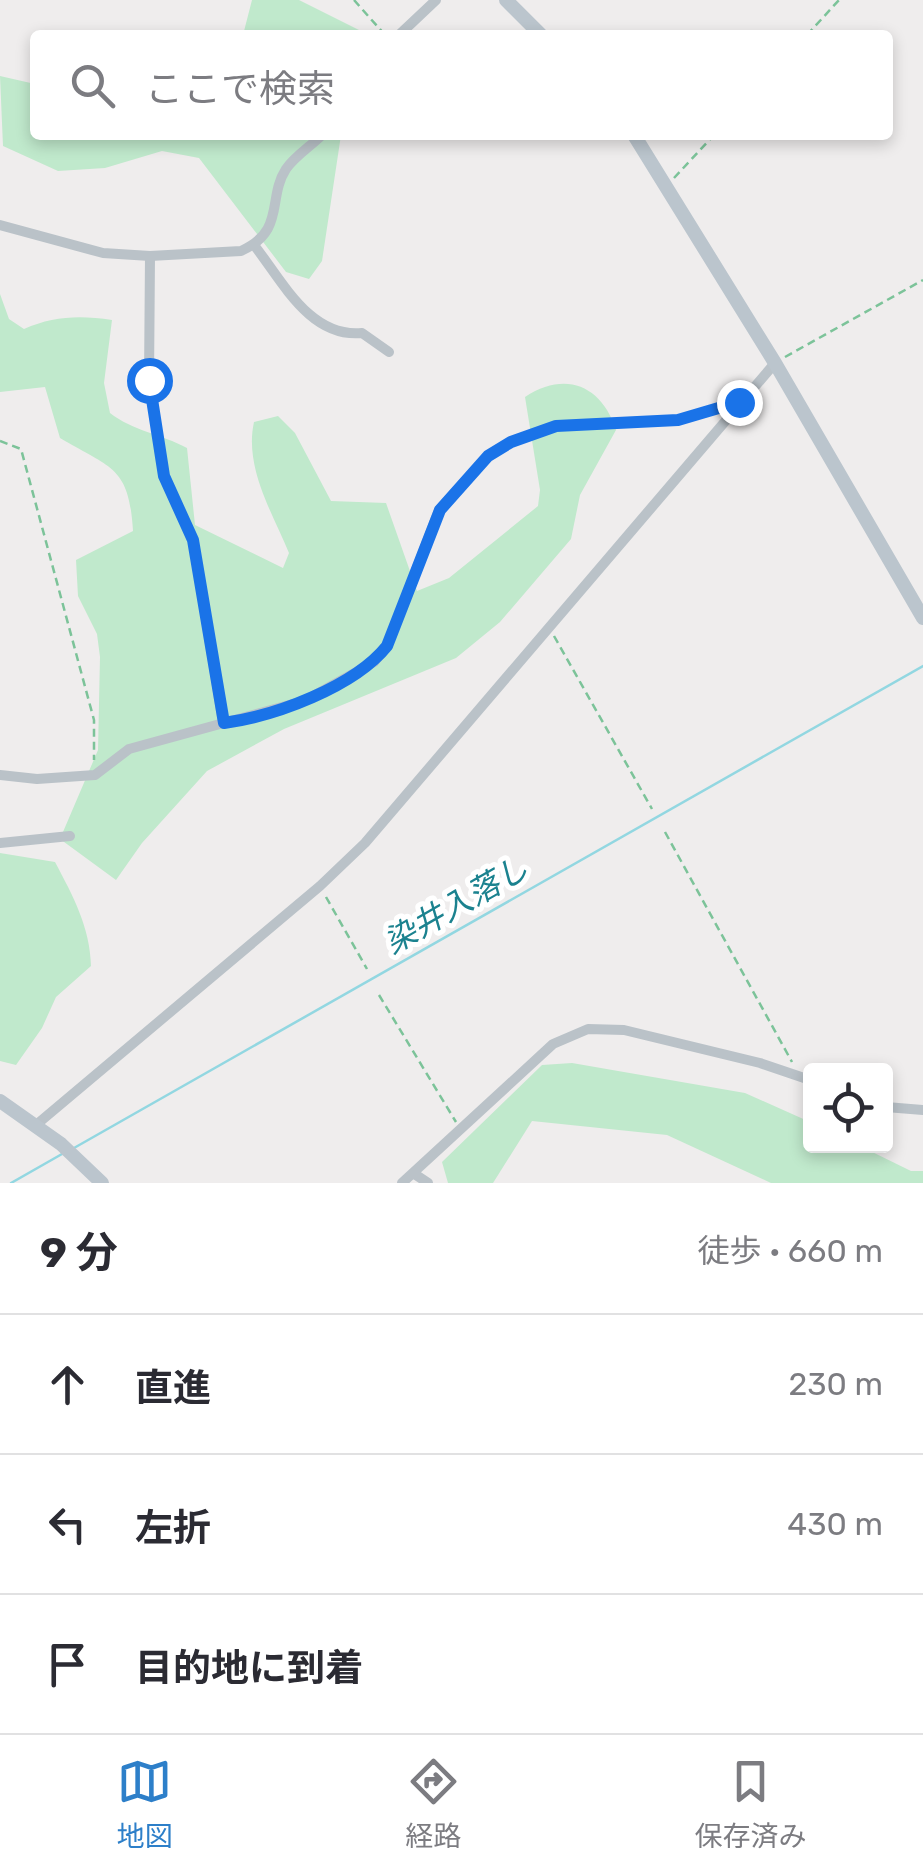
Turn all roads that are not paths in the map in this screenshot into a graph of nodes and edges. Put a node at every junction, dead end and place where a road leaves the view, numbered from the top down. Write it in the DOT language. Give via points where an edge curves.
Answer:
graph roads {
  1 [pos="436,0"];
  2 [pos="506,0"];
  3 [pos="405,30"];
  4 [pos="536,30"];
  5 [pos="317,140"];
  6 [pos="637,140"];
  7 [pos="0,225"];
  8 [pos="254,245"];
  9 [pos="150,256"];
  10 [pos="389,352"];
  11 [pos="775,362"];
  12 [pos="739,402"];
  13 [pos="923,618"];
  14 [pos="224,723"];
  15 [pos="0,775"];
  16 [pos="70,836"];
  17 [pos="0,843"];
  18 [pos="803,1077"];
  19 [pos="0,1102"];
  20 [pos="893,1108"];
  21 [pos="923,1110"];
  22 [pos="36,1125"];
  23 [pos="413,1172"];
  24 [pos="102,1183"];
  25 [pos="402,1183"];
  26 [pos="428,1183"];
  1 -- 3 [label="street"];
  2 -- 4 [label="street"];
  5 -- 8 [label="street" via="285,170 274,218"];
  6 -- 11 [label="street"];
  7 -- 9 [label="street" via="91,251"];
  8 -- 9 [label="street"];
  8 -- 10 [label="street" via="316,323 362,333"];
  9 -- 14 [label="street" via="149,380 164,476 193,540"];
  11 -- 12 [label="street"];
  11 -- 13 [label="street"];
  12 -- 14 [label="street" via="678,420 556,426 511,442 468,475 440,510 387,646 374,662 304,701"];
  12 -- 22 [label="street" via="365,843"];
  14 -- 15 [label="street" via="129,749 95,775"];
  16 -- 17 [label="street"];
  18 -- 23 [label="street" via="624,1030 588,1029 553,1044"];
  19 -- 22 [label="street"];
  20 -- 21 [label="street"];
  22 -- 24 [label="street"];
  23 -- 25 [label="street"];
  23 -- 26 [label="street"];
}
